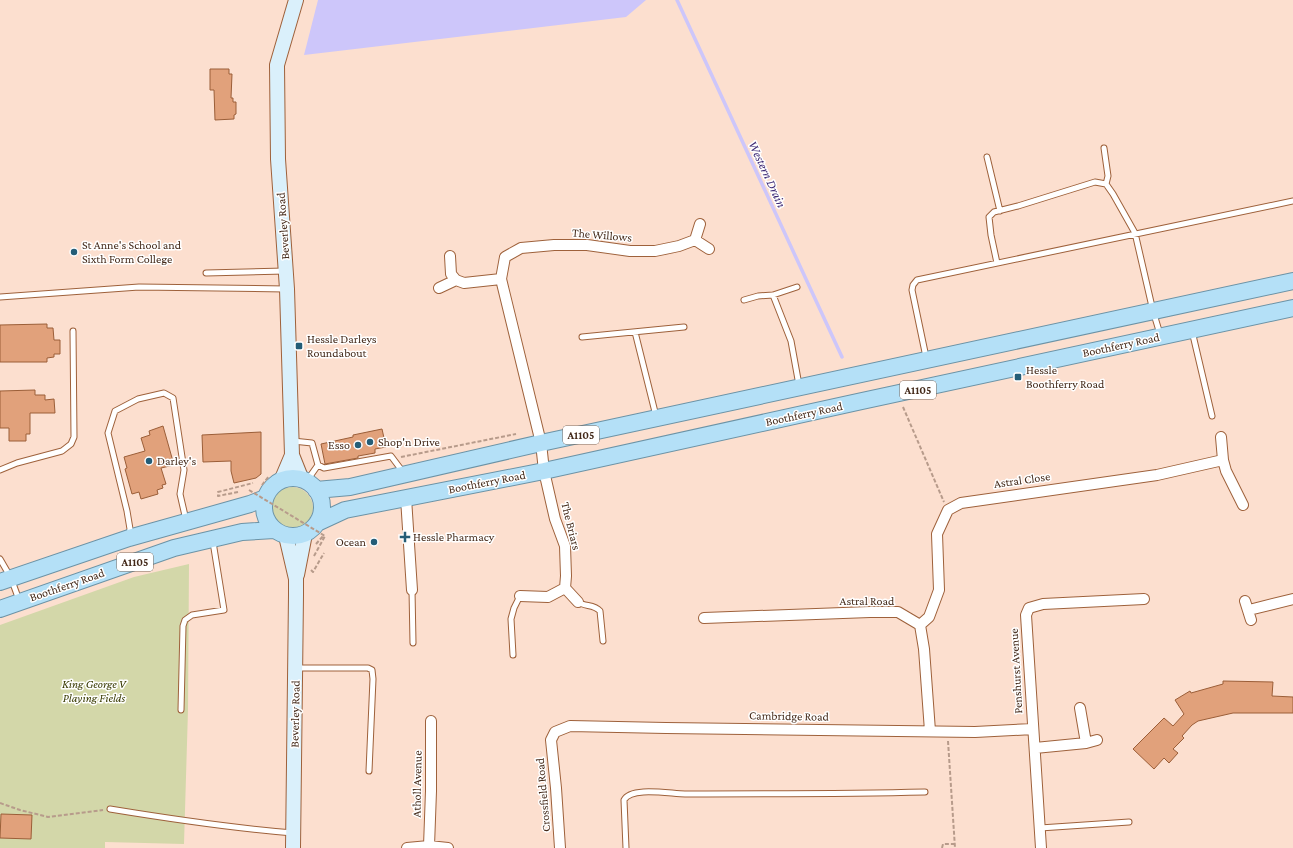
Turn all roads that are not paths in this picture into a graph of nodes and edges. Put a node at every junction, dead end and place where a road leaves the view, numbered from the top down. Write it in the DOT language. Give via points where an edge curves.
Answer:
graph roads {
  1 [pos="296,0"];
  2 [pos="1104,148"];
  3 [pos="987,156"];
  4 [pos="1106,184"];
  5 [pos="1293,201"];
  6 [pos="1000,211"];
  7 [pos="700,224"];
  8 [pos="1135,233"];
  9 [pos="695,240"];
  10 [pos="709,248"];
  11 [pos="450,256"];
  12 [pos="996,263"];
  13 [pos="286,271"];
  14 [pos="206,273"];
  15 [pos="456,280"];
  16 [pos="501,280"];
  17 [pos="1293,281"];
  18 [pos="797,287"];
  19 [pos="287,288"];
  20 [pos="439,288"];
  21 [pos="773,295"];
  22 [pos="0,297"];
  23 [pos="744,300"];
  24 [pos="1293,308"];
  25 [pos="1153,312"];
  26 [pos="684,327"];
  27 [pos="1192,330"];
  28 [pos="73,331"];
  29 [pos="635,332"];
  30 [pos="582,337"];
  31 [pos="1161,337"];
  32 [pos="927,360"];
  33 [pos="800,388"];
  34 [pos="1212,416"];
  35 [pos="656,418"];
  36 [pos="1221,437"];
  37 [pos="541,443"];
  38 [pos="292,448"];
  39 [pos="1223,460"];
  40 [pos="318,465"];
  41 [pos="0,470"];
  42 [pos="544,471"];
  43 [pos="405,474"];
  44 [pos="281,481"];
  45 [pos="308,484"];
  46 [pos="265,498"];
  47 [pos="406,498"];
  48 [pos="1243,505"];
  49 [pos="187,521"];
  50 [pos="321,530"];
  51 [pos="280,533"];
  52 [pos="305,534"];
  53 [pos="129,538"];
  54 [pos="212,539"];
  55 [pos="0,558"];
  56 [pos="5,580"];
  57 [pos="296,580"];
  58 [pos="565,588"];
  59 [pos="412,590"];
  60 [pos="520,596"];
  61 [pos="1144,599"];
  62 [pos="1293,599"];
  63 [pos="20,601"];
  64 [pos="578,602"];
  65 [pos="0,609"];
  66 [pos="1248,610"];
  67 [pos="704,618"];
  68 [pos="920,625"];
  69 [pos="603,641"];
  70 [pos="413,643"];
  71 [pos="513,654"];
  72 [pos="296,668"];
  73 [pos="1080,708"];
  74 [pos="181,710"];
  75 [pos="431,721"];
  76 [pos="1033,729"];
  77 [pos="930,731"];
  78 [pos="551,740"];
  79 [pos="1097,740"];
  80 [pos="1086,743"];
  81 [pos="1035,748"];
  82 [pos="369,771"];
  83 [pos="925,792"];
  84 [pos="110,809"];
  85 [pos="1129,822"];
  86 [pos="1040,828"];
  87 [pos="294,833"];
  88 [pos="429,846"];
  89 [pos="293,848"];
  90 [pos="407,848"];
  91 [pos="448,848"];
  92 [pos="560,848"];
  93 [pos="626,848"];
  94 [pos="1041,848"];
  1 -- 13 [label="main road, Beverley Road" via="277,65 278,159"];
  2 -- 4 [label="lane" via="1108,176"];
  3 -- 6 [label="lane"];
  4 -- 6 [label="lane" via="1095,182"];
  4 -- 8 [label="lane"];
  5 -- 8 [label="lane"];
  6 -- 12 [label="lane" via="994,212 989,218"];
  7 -- 9 [label="street"];
  8 -- 12 [label="lane"];
  8 -- 25 [label="lane"];
  9 -- 10 [label="street"];
  9 -- 16 [label="street, The Willows" via="655,251 630,251 587,245 521,248 505,257"];
  11 -- 15 [label="street" via="451,274"];
  12 -- 32 [label="lane" via="917,280 912,285"];
  13 -- 14 [label="lane"];
  13 -- 19 [label="main road, Beverley Road"];
  15 -- 16 [label="street" via="464,283"];
  15 -- 20 [label="street"];
  16 -- 37 [label="street, The Willows"];
  17 -- 25 [label="main road, Boothferry Road / A1105"];
  18 -- 21 [label="lane"];
  19 -- 22 [label="lane" via="140,287"];
  19 -- 38 [label="main road, Beverley Road"];
  21 -- 23 [label="lane"];
  21 -- 33 [label="lane" via="791,341"];
  24 -- 27 [label="main road, Boothferry Road / A1105"];
  25 -- 31 [label="lane"];
  25 -- 32 [label="main road, Boothferry Road / A1105"];
  26 -- 29 [label="lane"];
  27 -- 31 [label="main road, Boothferry Road / A1105"];
  27 -- 34 [label="lane"];
  28 -- 41 [label="lane" via="74,437 71,444 62,451"];
  29 -- 30 [label="lane"];
  29 -- 35 [label="lane"];
  31 -- 42 [label="main road, Boothferry Road / A1105"];
  32 -- 33 [label="main road, Boothferry Road / A1105"];
  33 -- 35 [label="main road, Boothferry Road / A1105"];
  35 -- 37 [label="main road, Boothferry Road / A1105"];
  36 -- 39 [label="street"];
  37 -- 42 [label="street, The Briars"];
  37 -- 43 [label="main road, Boothferry Road / A1105"];
  38 -- 40 [label="lane" via="312,443"];
  38 -- 44 [label="main road, Beverley Road"];
  38 -- 45 [label="main road, Beverley Road"];
  39 -- 48 [label="street"];
  39 -- 68 [label="street, Astral Close" via="1157,474 961,503 948,510 937,534 939,590 929,617"];
  40 -- 43 [label="lane" via="324,468 391,456"];
  40 -- 45 [label="lane"];
  42 -- 47 [label="main road, Boothferry Road / A1105"];
  42 -- 58 [label="street, The Briars" via="564,546"];
  43 -- 45 [label="main road, Boothferry Road / A1105" via="350,487"];
  44 -- 45 [label="main road" via="288,478"];
  44 -- 46 [label="main road" via="268,491"];
  45 -- 50 [label="main road" via="320,497"];
  46 -- 49 [label="main road, Boothferry Road / A1105"];
  46 -- 51 [label="main road" via="264,516 268,524"];
  47 -- 50 [label="main road, Boothferry Road / A1105" via="345,510"];
  47 -- 59 [label="street"];
  49 -- 53 [label="main road, Boothferry Road / A1105"];
  49 -- 53 [label="lane" via="180,494 184,470 173,398 164,393 138,399 115,411 108,432 127,511"];
  50 -- 52 [label="main road" via="312,530"];
  51 -- 52 [label="main road" via="296,537"];
  51 -- 54 [label="main road, Boothferry Road / A1105" via="242,532"];
  51 -- 57 [label="main road, Beverley Road"];
  52 -- 57 [label="main road, Beverley Road"];
  53 -- 56 [label="main road, Boothferry Road / A1105"];
  54 -- 63 [label="main road, Boothferry Road / A1105" via="174,548"];
  54 -- 74 [label="lane" via="224,610 192,615 185,620"];
  55 -- 56 [label="lane"];
  56 -- 63 [label="lane"];
  57 -- 72 [label="main road, Beverley Road"];
  58 -- 60 [label="street" via="548,597"];
  58 -- 64 [label="street"];
  59 -- 70 [label="lane"];
  60 -- 71 [label="lane" via="511,619"];
  61 -- 76 [label="street, Penshurst Avenue" via="1043,604 1029,608 1026,615"];
  62 -- 66 [label="street"];
  63 -- 65 [label="main road, Boothferry Road / A1105"];
  64 -- 69 [label="lane" via="600,611"];
  67 -- 68 [label="street, Astral Road" via="898,612"];
  68 -- 77 [label="street"];
  72 -- 82 [label="lane" via="372,670"];
  72 -- 87 [label="main road, Beverley Road"];
  73 -- 80 [label="street"];
  75 -- 88 [label="street, Atholl Avenue"];
  76 -- 77 [label="street, Cambridge Road"];
  76 -- 81 [label="street, Penshurst Avenue"];
  77 -- 78 [label="street, Cambridge Road" via="570,726 555,732"];
  78 -- 92 [label="street, Crossfield Road"];
  79 -- 80 [label="street"];
  80 -- 81 [label="street"];
  81 -- 86 [label="street, Penshurst Avenue"];
  83 -- 93 [label="lane" via="681,794 639,791 626,796 624,800"];
  84 -- 87 [label="lane" via="245,829"];
  85 -- 86 [label="lane"];
  86 -- 94 [label="street, Penshurst Avenue"];
  87 -- 89 [label="main road, Beverley Road"];
  88 -- 90 [label="street"];
  88 -- 91 [label="street"];
}
